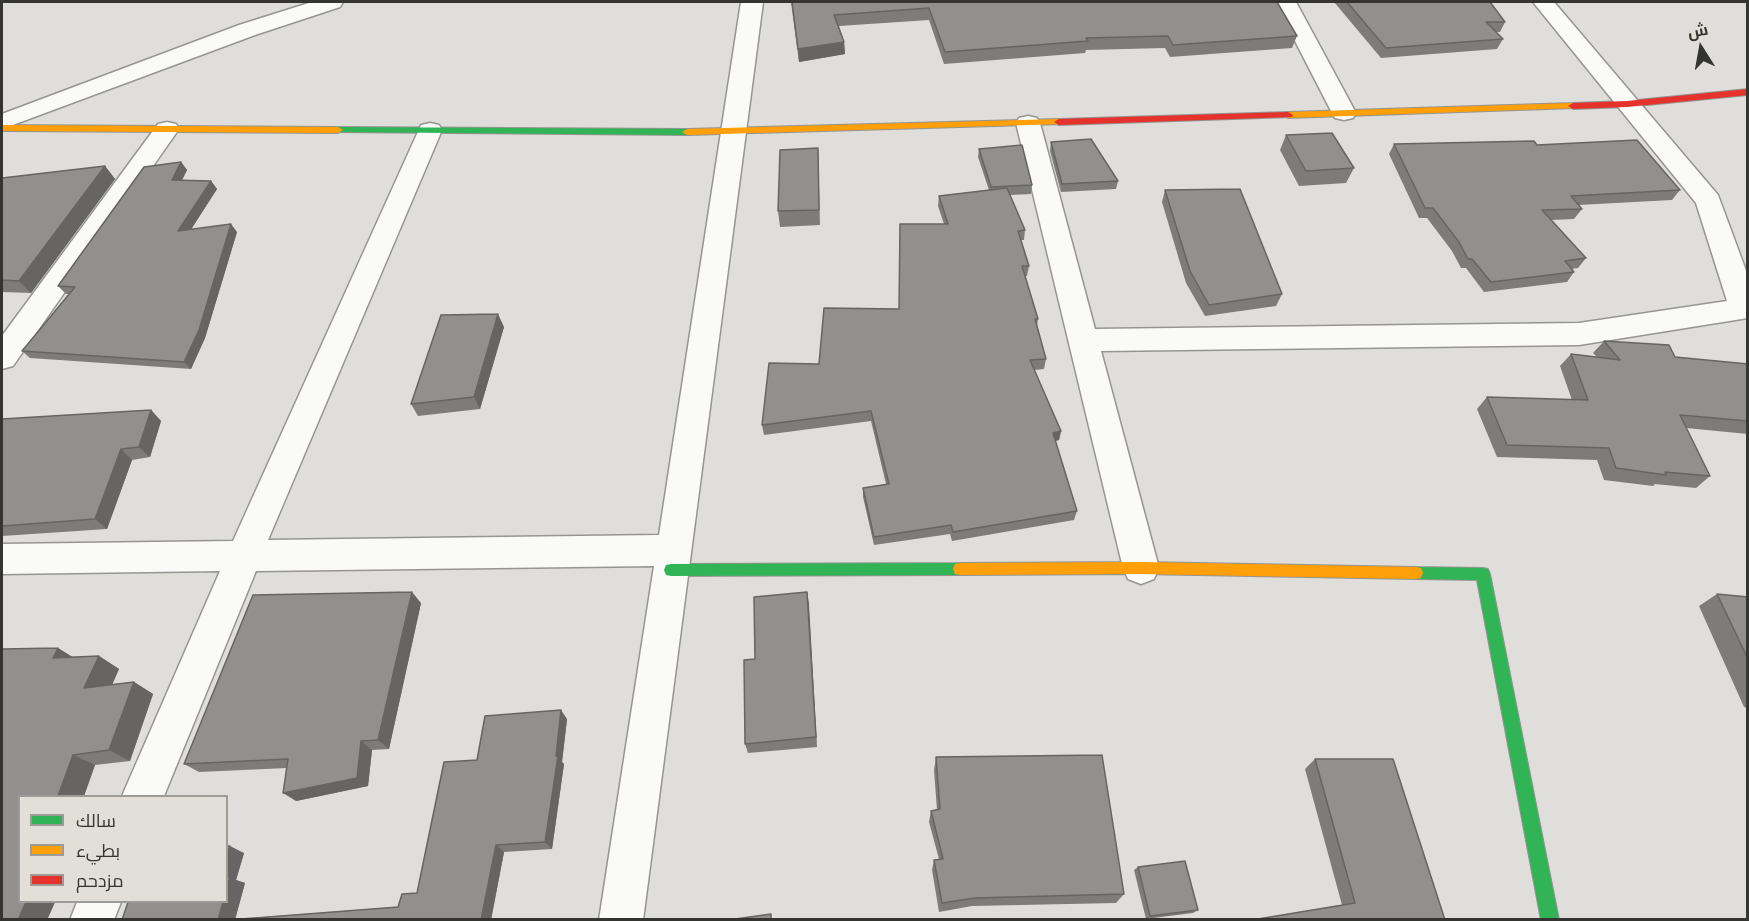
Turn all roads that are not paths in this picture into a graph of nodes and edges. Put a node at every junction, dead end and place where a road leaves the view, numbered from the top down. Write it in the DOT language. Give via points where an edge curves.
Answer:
graph roads {
  1 [pos="332,2"];
  2 [pos="752,2"];
  3 [pos="1285,2"];
  4 [pos="1543,2"];
  5 [pos="1748,92"];
  6 [pos="1627,104"];
  7 [pos="1344,113"];
  8 [pos="2,122"];
  9 [pos="1028,123"];
  10 [pos="2,128"];
  11 [pos="167,129"];
  12 [pos="430,130"];
  13 [pos="734,132"];
  14 [pos="1746,311"];
  15 [pos="1083,340"];
  16 [pos="2,358"];
  17 [pos="244,556"];
  18 [pos="2,559"];
  19 [pos="672,560"];
  20 [pos="1141,568"];
  21 [pos="143,795"];
  22 [pos="99,903"];
  23 [pos="92,920"];
  24 [pos="621,920"];
  25 [pos="1550,920"];
  1 -- 8 [label="street"];
  2 -- 13 [label="street"];
  3 -- 7 [label="street"];
  4 -- 6 [label="street"];
  5 -- 6 [label="street"];
  6 -- 7 [label="street"];
  6 -- 14 [label="street" via="1708,201"];
  7 -- 9 [label="street"];
  9 -- 13 [label="street"];
  9 -- 15 [label="street"];
  10 -- 11 [label="street"];
  11 -- 12 [label="street"];
  11 -- 16 [label="street"];
  12 -- 13 [label="street"];
  12 -- 17 [label="street"];
  13 -- 19 [label="street"];
  14 -- 15 [label="street" via="1579,334"];
  15 -- 20 [label="street"];
  17 -- 18 [label="street"];
  17 -- 19 [label="street"];
  17 -- 21 [label="street"];
  19 -- 20 [label="street"];
  19 -- 24 [label="street"];
  20 -- 25 [label="street" via="1483,574"];
  22 -- 23 [label="street"];
}
